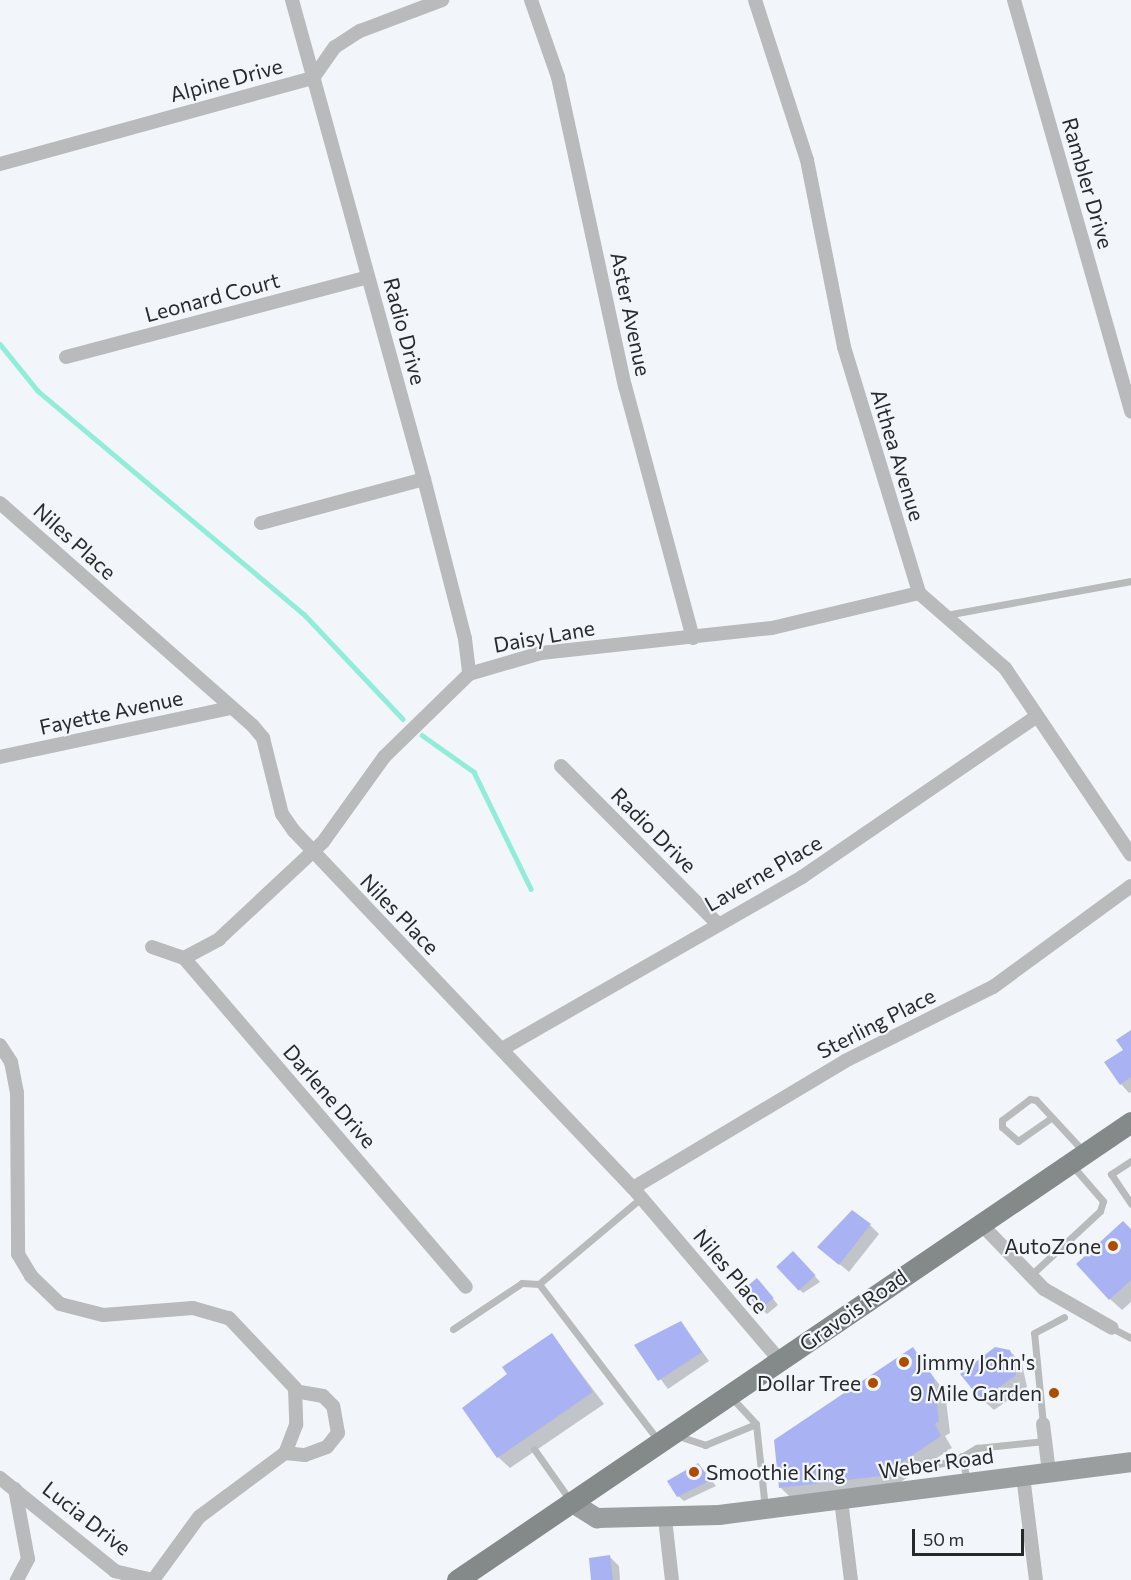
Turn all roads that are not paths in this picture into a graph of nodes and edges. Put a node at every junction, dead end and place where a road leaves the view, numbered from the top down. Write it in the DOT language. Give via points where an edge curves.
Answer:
graph roads {
  1 [pos="292,0"];
  2 [pos="442,0"];
  3 [pos="531,0"];
  4 [pos="755,0"];
  5 [pos="1014,0"];
  6 [pos="313,78"];
  7 [pos="0,164"];
  8 [pos="368,277"];
  9 [pos="66,357"];
  10 [pos="1131,412"];
  11 [pos="424,479"];
  12 [pos="0,503"];
  13 [pos="261,523"];
  14 [pos="1131,581"];
  15 [pos="919,593"];
  16 [pos="946,615"];
  17 [pos="693,638"];
  18 [pos="469,674"];
  19 [pos="231,708"];
  20 [pos="1036,717"];
  21 [pos="0,757"];
  22 [pos="561,766"];
  23 [pos="312,852"];
  24 [pos="1131,855"];
  25 [pos="1131,886"];
  26 [pos="718,924"];
  27 [pos="152,947"];
  28 [pos="184,958"];
  29 [pos="0,1046"];
  30 [pos="502,1049"];
  31 [pos="1051,1118"];
  32 [pos="1131,1122"];
  33 [pos="1077,1158"];
  34 [pos="1131,1161"];
  35 [pos="637,1193"];
  36 [pos="1131,1204"];
  37 [pos="980,1223"];
  38 [pos="1030,1276"];
  39 [pos="539,1284"];
  40 [pos="466,1287"];
  41 [pos="1078,1310"];
  42 [pos="1064,1317"];
  43 [pos="1112,1328"];
  44 [pos="453,1329"];
  45 [pos="1131,1338"];
  46 [pos="780,1361"];
  47 [pos="295,1391"];
  48 [pos="730,1395"];
  49 [pos="756,1424"];
  50 [pos="1043,1425"];
  51 [pos="666,1438"];
  52 [pos="1045,1442"];
  53 [pos="534,1449"];
  54 [pos="285,1453"];
  55 [pos="962,1456"];
  56 [pos="1131,1462"];
  57 [pos="926,1466"];
  58 [pos="1049,1472"];
  59 [pos="1023,1476"];
  60 [pos="0,1478"];
  61 [pos="968,1483"];
  62 [pos="15,1489"];
  63 [pos="841,1500"];
  64 [pos="572,1502"];
  65 [pos="766,1510"];
  66 [pos="664,1519"];
  67 [pos="17,1580"];
  68 [pos="153,1580"];
  69 [pos="457,1580"];
  70 [pos="672,1580"];
  71 [pos="851,1580"];
  72 [pos="1036,1580"];
  1 -- 6 [label="street, Radio Drive"];
  2 -- 6 [label="street, Alpine Drive" via="360,31 335,48"];
  3 -- 17 [label="street, Aster Avenue" via="558,77 625,386"];
  4 -- 15 [label="street, Althea Avenue" via="807,160 844,347"];
  5 -- 10 [label="street, Rambler Drive"];
  6 -- 7 [label="street, Alpine Drive"];
  6 -- 8 [label="street, Radio Drive"];
  8 -- 9 [label="street, Leonard Court"];
  8 -- 11 [label="street, Radio Drive"];
  11 -- 13 [label="street"];
  11 -- 18 [label="street, Radio Drive" via="465,639"];
  12 -- 19 [label="street, Niles Place"];
  14 -- 16 [label="lane"];
  15 -- 16 [label="street"];
  15 -- 17 [label="street, Daisy Lane" via="772,628"];
  16 -- 20 [label="street" via="1005,668"];
  17 -- 18 [label="street, Daisy Lane" via="541,653"];
  18 -- 23 [label="street, Daisy Lane" via="384,757"];
  19 -- 21 [label="street, Fayette Avenue"];
  19 -- 23 [label="street, Niles Place" via="263,738 282,814"];
  20 -- 24 [label="street"];
  20 -- 26 [label="street, Laverne Place" via="841,853"];
  22 -- 26 [label="street, Radio Drive"];
  23 -- 28 [label="street, Daisy Lane" via="219,939"];
  23 -- 30 [label="street, Niles Place"];
  25 -- 35 [label="street, Sterling Place" via="993,987 845,1061"];
  26 -- 30 [label="street, Laverne Place"];
  27 -- 28 [label="street"];
  28 -- 40 [label="street, Darlene Drive"];
  29 -- 47 [label="street" via="11,1062 17,1093 18,1254 31,1276 60,1304 103,1315 193,1308 229,1318"];
  30 -- 35 [label="street, Niles Place"];
  31 -- 31 [label="lane" via="1030,1099 1002,1120 1002,1127 1018,1141"];
  31 -- 33 [label="lane"];
  32 -- 33 [label="main road, Gravois Road"];
  33 -- 37 [label="main road, Gravois Road"];
  33 -- 38 [label="lane" via="1103,1202 1090,1221"];
  34 -- 36 [label="lane" via="1111,1174"];
  35 -- 39 [label="lane"];
  35 -- 46 [label="street, Niles Place"];
  37 -- 38 [label="street"];
  37 -- 46 [label="main road, Gravois Road"];
  38 -- 41 [label="street"];
  39 -- 44 [label="lane" via="522,1283"];
  39 -- 51 [label="lane"];
  41 -- 42 [label="street"];
  41 -- 43 [label="street"];
  42 -- 50 [label="lane" via="1034,1333"];
  43 -- 45 [label="lane"];
  46 -- 48 [label="main road, Gravois Road"];
  47 -- 54 [label="street" via="296,1425"];
  47 -- 54 [label="street" via="323,1396 333,1406 338,1433 327,1448 305,1455"];
  48 -- 49 [label="lane"];
  48 -- 51 [label="main road, Gravois Road"];
  49 -- 51 [label="lane" via="705,1445"];
  49 -- 65 [label="lane"];
  50 -- 52 [label="street"];
  51 -- 64 [label="main road, Gravois Road"];
  52 -- 55 [label="lane" via="977,1448"];
  52 -- 58 [label="street"];
  53 -- 64 [label="lane"];
  54 -- 68 [label="street" via="199,1517"];
  55 -- 57 [label="lane"];
  55 -- 61 [label="lane"];
  56 -- 58 [label="street, Weber Road"];
  58 -- 59 [label="street, Weber Road"];
  59 -- 61 [label="street, Weber Road"];
  59 -- 72 [label="street"];
  60 -- 62 [label="street, Lucia Drive"];
  61 -- 63 [label="street, Weber Road"];
  62 -- 67 [label="street" via="28,1559"];
  62 -- 68 [label="street, Lucia Drive" via="115,1571"];
  63 -- 65 [label="street, Weber Road"];
  63 -- 71 [label="street"];
  64 -- 66 [label="street, Weber Road" via="597,1518"];
  64 -- 69 [label="main road, Gravois Road"];
  65 -- 66 [label="street, Weber Road"];
  66 -- 70 [label="street"];
}
